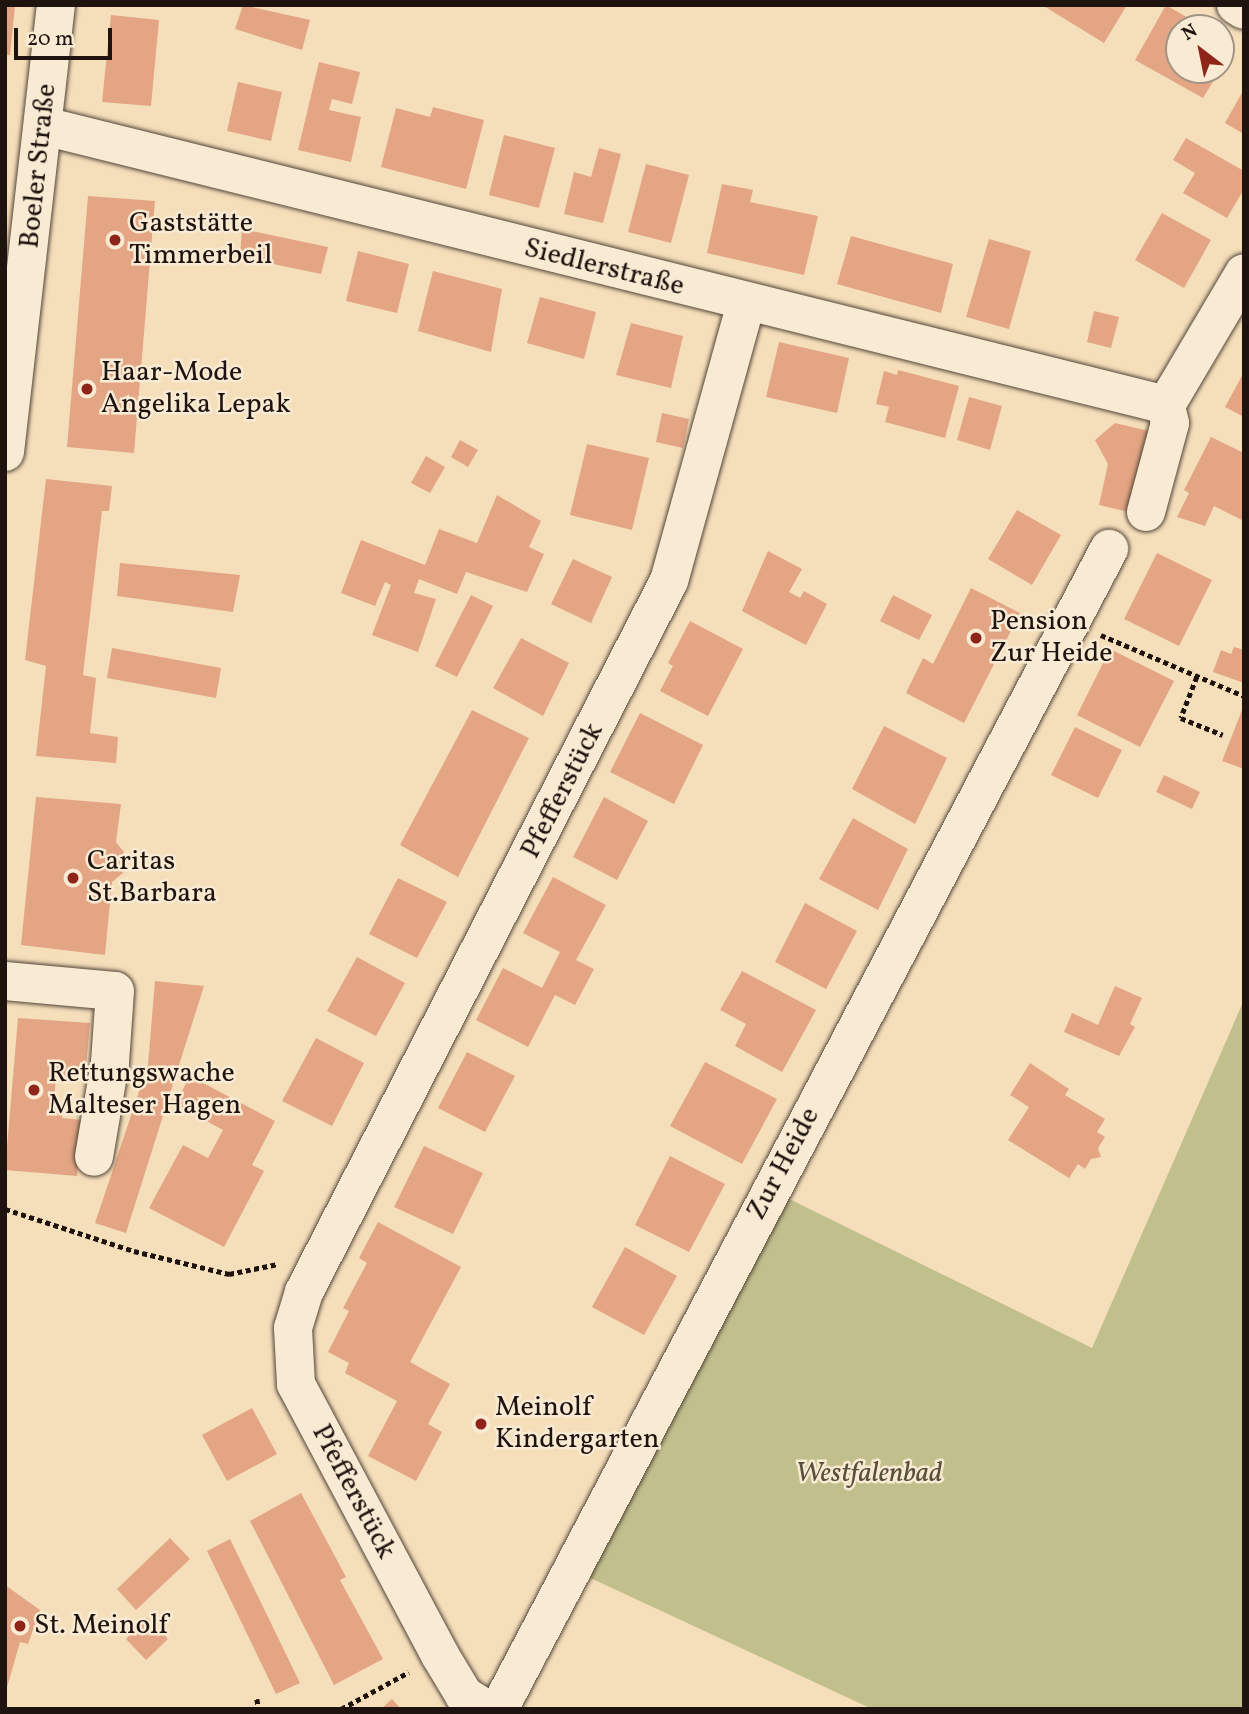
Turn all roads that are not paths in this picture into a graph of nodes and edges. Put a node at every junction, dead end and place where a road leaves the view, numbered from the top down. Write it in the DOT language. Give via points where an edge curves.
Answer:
graph roads {
  1 [pos="56,5"];
  2 [pos="1236,5"];
  3 [pos="1244,10"];
  4 [pos="44,126"];
  5 [pos="1244,272"];
  6 [pos="746,304"];
  7 [pos="1166,405"];
  8 [pos="5,452"];
  9 [pos="1146,512"];
  10 [pos="1109,549"];
  11 [pos="5,981"];
  12 [pos="94,1157"];
  13 [pos="486,1709"];
  14 [pos="499,1709"];
  1 -- 4 [label="street, Boeler Straße"];
  2 -- 3 [label="street"];
  4 -- 6 [label="street, Siedlerstraße"];
  4 -- 8 [label="street, Boeler Straße"];
  5 -- 7 [label="street"];
  6 -- 7 [label="street, Siedlerstraße" via="928,344"];
  6 -- 13 [label="street, Pfefferstück" via="669,581 323,1255 293,1328 296,1384 440,1655 464,1695"];
  7 -- 9 [label="street" via="1170,423"];
  10 -- 14 [label="street, Zur Heide"];
  11 -- 12 [label="street" via="115,991 110,1063"];
}
